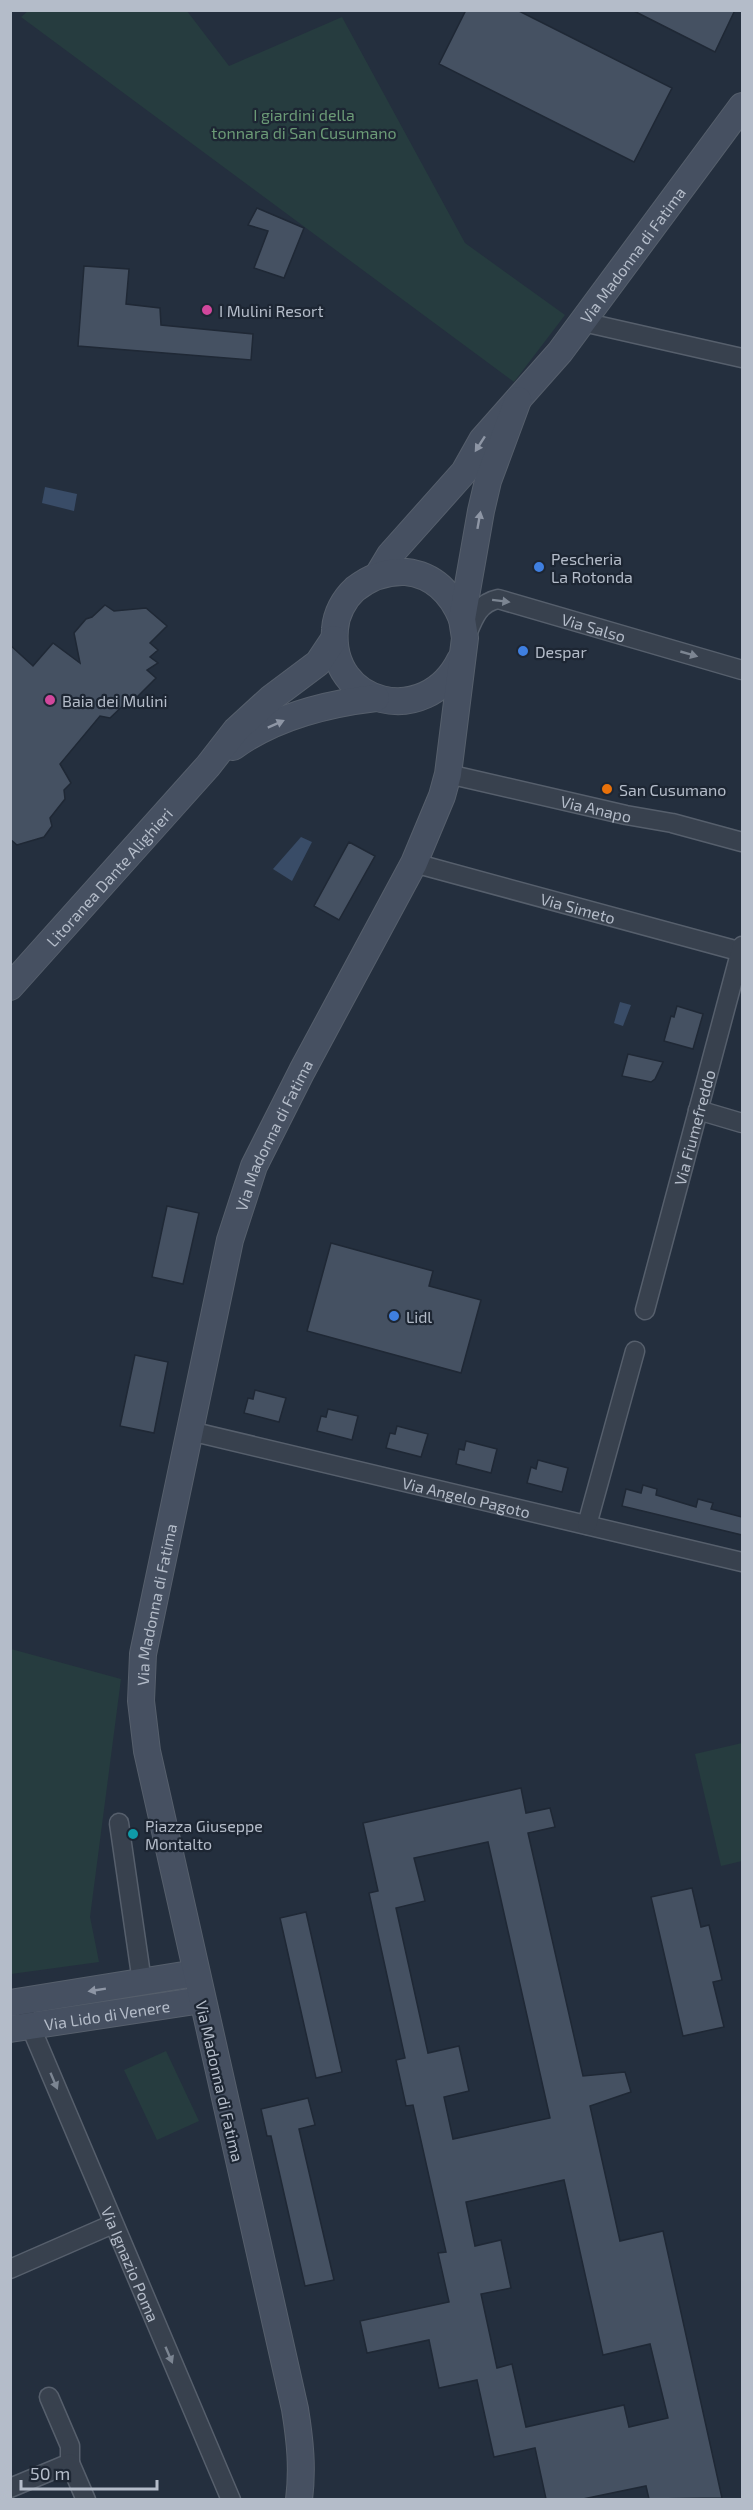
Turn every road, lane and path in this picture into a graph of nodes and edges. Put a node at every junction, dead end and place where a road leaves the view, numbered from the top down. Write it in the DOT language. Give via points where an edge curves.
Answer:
graph roads {
  1 [pos="742,106"];
  2 [pos="583,322"];
  3 [pos="742,358"];
  4 [pos="518,400"];
  5 [pos="378,575"];
  6 [pos="463,638"];
  7 [pos="334,639"];
  8 [pos="742,670"];
  9 [pos="375,698"];
  10 [pos="413,701"];
  11 [pos="452,749"];
  12 [pos="208,765"];
  13 [pos="448,774"];
  14 [pos="742,842"];
  15 [pos="414,863"];
  16 [pos="742,950"];
  17 [pos="10,987"];
  18 [pos="698,1110"];
  19 [pos="742,1123"];
  20 [pos="645,1310"];
  21 [pos="635,1351"];
  22 [pos="190,1431"];
  23 [pos="587,1525"];
  24 [pos="742,1562"];
  25 [pos="119,1823"];
  26 [pos="196,1973"];
  27 [pos="142,1982"];
  28 [pos="202,2000"];
  29 [pos="15,2003"];
  30 [pos="21,2028"];
  31 [pos="113,2224"];
  32 [pos="10,2269"];
  33 [pos="49,2397"];
  34 [pos="70,2463"];
  35 [pos="10,2488"];
  36 [pos="86,2499"];
  37 [pos="231,2499"];
  38 [pos="298,2499"];
  1 -- 2 [label="street, Via Madonna di Fatima"];
  2 -- 3 [label="street"];
  2 -- 4 [label="street, Via Madonna di Fatima"];
  4 -- 5 [label="street, Via Madonna di Fatima, one-way" via="482,440 464,472 390,555"];
  6 -- 4 [label="street, Via Madonna di Fatima, one-way" via="481,511"];
  5 -- 6 [label="street" via="413,573 444,589 455,603"];
  5 -- 7 [label="street" via="363,582 346,600 335,622"];
  6 -- 8 [label="street, Via Salso, one-way" via="487,601 498,599"];
  6 -- 10 [label="street" via="454,673 443,686"];
  6 -- 11 [label="street, Via Madonna di Fatima"];
  7 -- 9 [label="street" via="337,658 346,675"];
  7 -- 12 [label="street" via="318,663 236,730"];
  9 -- 10 [label="street"];
  12 -- 9 [label="street, one-way" via="270,726 304,712 339,702"];
  10 -- 11 [label="street" via="430,706 442,717"];
  11 -- 13 [label="street, Via Madonna di Fatima"];
  12 -- 17 [label="street, Litoranea Dante Alighieri"];
  13 -- 14 [label="street, Via Anapo"];
  13 -- 15 [label="street, Via Madonna di Fatima"];
  15 -- 16 [label="street, Via Simeto"];
  15 -- 22 [label="street, Via Madonna di Fatima" via="254,1166 230,1240"];
  16 -- 18 [label="street, Via Fiumefreddo"];
  18 -- 19 [label="street"];
  18 -- 20 [label="street, Via Fiumefreddo"];
  21 -- 23 [label="street"];
  22 -- 23 [label="street, Via Angelo Pagoto"];
  22 -- 26 [label="street, Via Madonna di Fatima" via="143,1654 141,1701 147,1751"];
  23 -- 24 [label="street, Via Angelo Pagoto"];
  25 -- 27 [label="street"];
  26 -- 27 [label="street, Via Lido di Venere"];
  26 -- 28 [label="street, Via Madonna di Fatima"];
  27 -- 29 [label="street, Via Lido di Venere, one-way"];
  28 -- 30 [label="street, Via Lido di Venere"];
  28 -- 38 [label="street, Via Madonna di Fatima" via="295,2409 301,2445"];
  29 -- 30 [label="street, Via Ignazio Poma"];
  30 -- 31 [label="street, Via Ignazio Poma, one-way"];
  31 -- 32 [label="street"];
  31 -- 37 [label="street, Via Ignazio Poma, one-way"];
  33 -- 34 [label="street" via="70,2446"];
  34 -- 35 [label="street"];
  34 -- 36 [label="street"];
}
